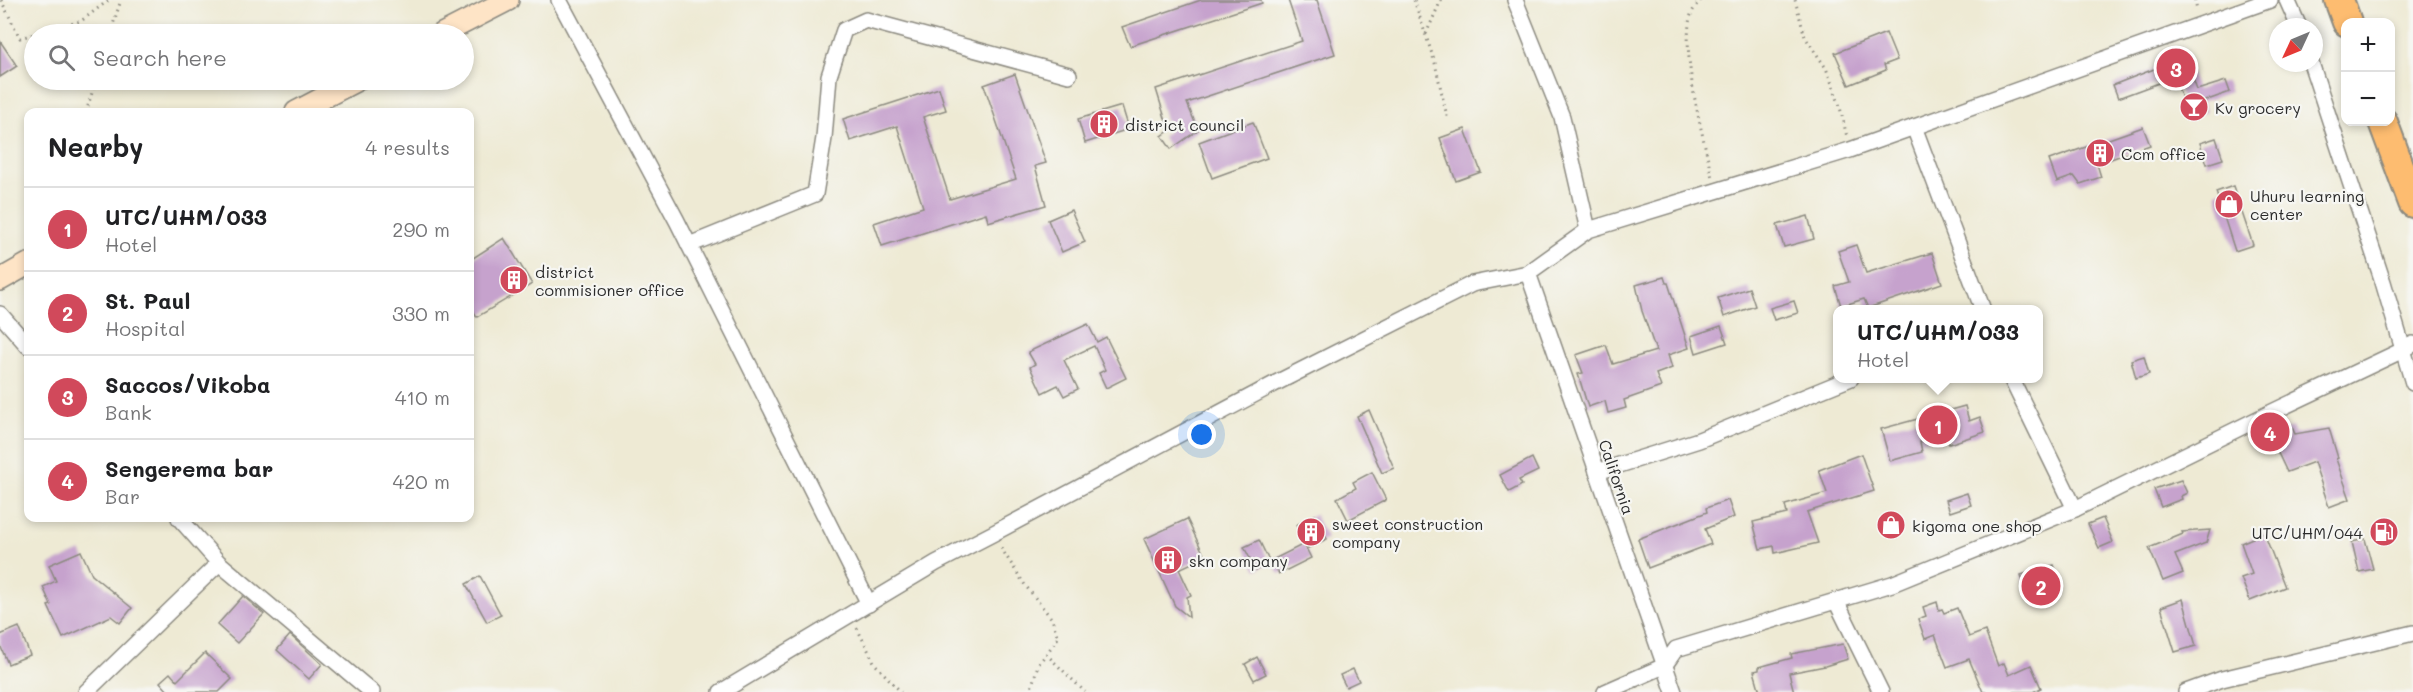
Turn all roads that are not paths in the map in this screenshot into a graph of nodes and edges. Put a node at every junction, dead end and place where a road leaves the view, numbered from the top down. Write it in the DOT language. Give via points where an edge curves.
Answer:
graph roads {
  1 [pos="508,0"];
  2 [pos="559,0"];
  3 [pos="1515,0"];
  4 [pos="2270,0"];
  5 [pos="2288,0"];
  6 [pos="2339,0"];
  7 [pos="2295,18"];
  8 [pos="2346,18"];
  9 [pos="461,24"];
  10 [pos="2314,72"];
  11 [pos="1069,75"];
  12 [pos="338,90"];
  13 [pos="304,108"];
  14 [pos="2384,126"];
  15 [pos="1914,127"];
  16 [pos="2413,203"];
  17 [pos="1588,230"];
  18 [pos="689,245"];
  19 [pos="24,266"];
  20 [pos="1528,273"];
  21 [pos="0,280"];
  22 [pos="1981,305"];
  23 [pos="0,314"];
  24 [pos="24,341"];
  25 [pos="2408,347"];
  26 [pos="1839,383"];
  27 [pos="2013,383"];
  28 [pos="2413,383"];
  29 [pos="1597,472"];
  30 [pos="2076,509"];
  31 [pos="183,522"];
  32 [pos="219,563"];
  33 [pos="1836,601"];
  34 [pos="869,604"];
  35 [pos="2413,633"];
  36 [pos="1664,666"];
  37 [pos="2224,686"];
  38 [pos="366,690"];
  39 [pos="86,692"];
  40 [pos="721,692"];
  41 [pos="1605,692"];
  42 [pos="1674,692"];
  43 [pos="1881,692"];
  44 [pos="2186,692"];
  1 -- 9 [label="street"];
  2 -- 18 [label="street"];
  3 -- 17 [label="street" via="1562,117"];
  4 -- 15 [label="street"];
  5 -- 7 [label="street"];
  6 -- 8 [label="highway"];
  10 -- 25 [label="street"];
  11 -- 18 [label="street" via="866,20 844,30 829,76 815,194"];
  12 -- 13 [label="street"];
  14 -- 16 [label="highway"];
  15 -- 17 [label="street"];
  15 -- 22 [label="street"];
  17 -- 20 [label="street"];
  18 -- 34 [label="street"];
  19 -- 21 [label="street"];
  20 -- 29 [label="street, California"];
  20 -- 34 [label="street" via="1472,284 1276,382"];
  23 -- 24 [label="street"];
  25 -- 28 [label="street"];
  25 -- 30 [label="street"];
  26 -- 29 [label="street" via="1699,440"];
  27 -- 30 [label="street"];
  29 -- 36 [label="street, California"];
  30 -- 33 [label="street" via="1892,584"];
  31 -- 32 [label="street"];
  32 -- 38 [label="street"];
  32 -- 39 [label="street"];
  33 -- 36 [label="street" via="1676,649"];
  33 -- 43 [label="street"];
  34 -- 40 [label="street"];
  35 -- 37 [label="street"];
  36 -- 41 [label="street"];
  36 -- 42 [label="street, California"];
  37 -- 44 [label="street"];
}
